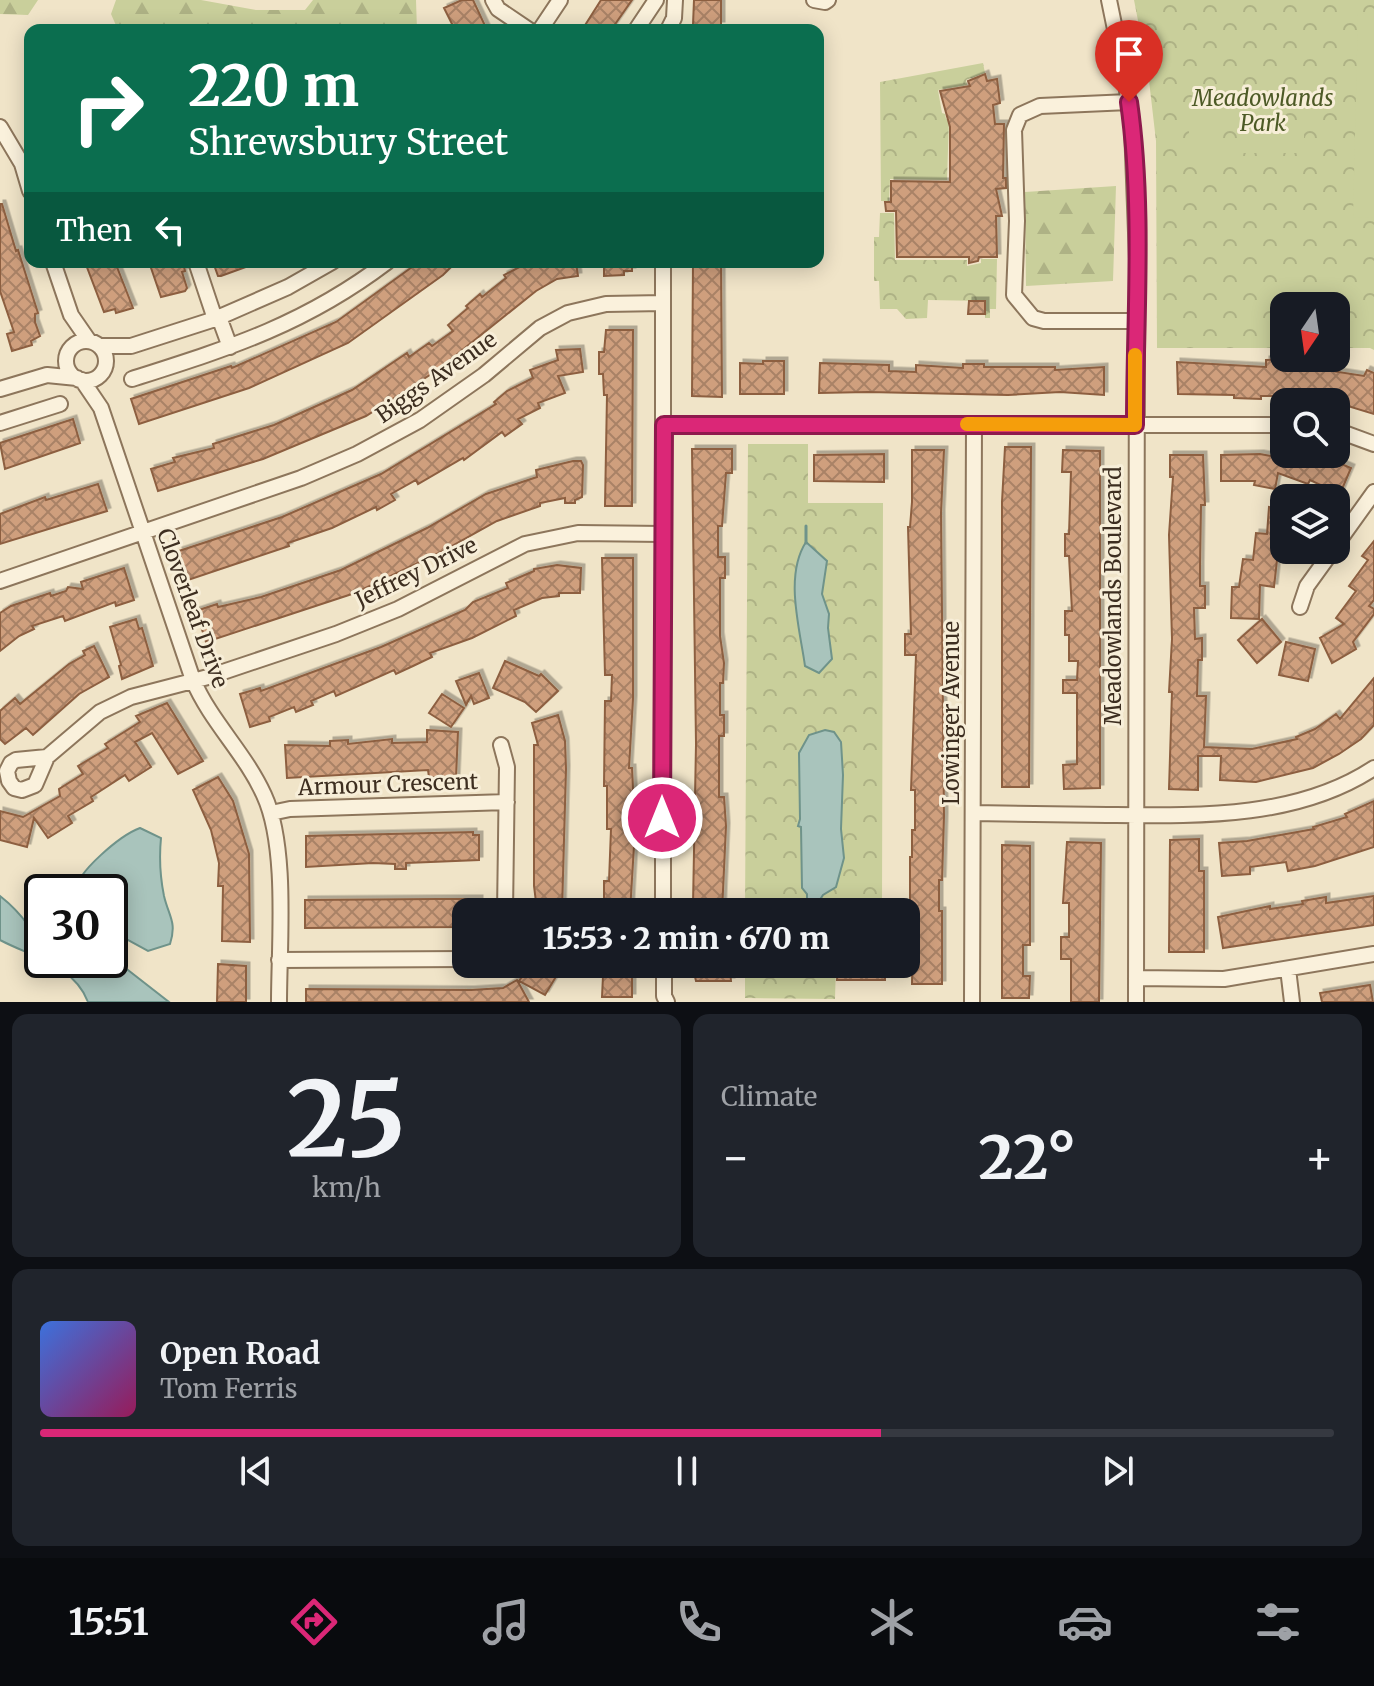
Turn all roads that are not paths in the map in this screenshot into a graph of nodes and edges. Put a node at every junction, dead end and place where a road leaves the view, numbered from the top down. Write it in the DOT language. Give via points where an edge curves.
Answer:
graph roads {
  1 [pos="493,0"];
  2 [pos="560,0"];
  3 [pos="656,0"];
  4 [pos="675,0"];
  5 [pos="814,0"];
  6 [pos="828,0"];
  7 [pos="1109,0"];
  8 [pos="520,24"];
  9 [pos="544,24"];
  10 [pos="640,24"];
  11 [pos="671,24"];
  12 [pos="1129,102"];
  13 [pos="0,127"];
  14 [pos="24,171"];
  15 [pos="55,268"];
  16 [pos="198,268"];
  17 [pos="319,268"];
  18 [pos="365,268"];
  19 [pos="379,268"];
  20 [pos="663,268"];
  21 [pos="369,275"];
  22 [pos="663,303"];
  23 [pos="71,315"];
  24 [pos="217,318"];
  25 [pos="1136,321"];
  26 [pos="94,344"];
  27 [pos="131,346"];
  28 [pos="230,347"];
  29 [pos="69,352"];
  30 [pos="104,369"];
  31 [pos="47,375"];
  32 [pos="79,379"];
  33 [pos="132,379"];
  34 [pos="0,389"];
  35 [pos="60,404"];
  36 [pos="101,408"];
  37 [pos="0,423"];
  38 [pos="974,424"];
  39 [pos="664,425"];
  40 [pos="1135,425"];
  41 [pos="1270,425"];
  42 [pos="1350,435"];
  43 [pos="1374,444"];
  44 [pos="1374,492"];
  45 [pos="1350,526"];
  46 [pos="142,532"];
  47 [pos="663,534"];
  48 [pos="1323,564"];
  49 [pos="0,581"];
  50 [pos="1300,607"];
  51 [pos="193,680"];
  52 [pos="501,745"];
  53 [pos="47,757"];
  54 [pos="1374,768"];
  55 [pos="507,802"];
  56 [pos="271,813"];
  57 [pos="973,813"];
  58 [pos="1135,815"];
  59 [pos="505,898"];
  60 [pos="663,898"];
  61 [pos="1374,954"];
  62 [pos="452,959"];
  63 [pos="279,960"];
  64 [pos="1288,969"];
  65 [pos="664,978"];
  66 [pos="1136,978"];
  67 [pos="279,1002"];
  68 [pos="667,1002"];
  69 [pos="972,1002"];
  70 [pos="1136,1002"];
  71 [pos="1292,1002"];
  1 -- 8 [label="street"];
  2 -- 9 [label="street"];
  3 -- 10 [label="street"];
  4 -- 11 [label="street"];
  5 -- 6 [label="street"];
  7 -- 12 [label="street, Meadowlands Boulevard"];
  12 -- 25 [label="street, Meadowlands Boulevard"];
  12 -- 25 [label="street" via="1040,106 1020,115 1014,130 1014,295 1033,318 1044,321"];
  13 -- 14 [label="street"];
  15 -- 23 [label="street"];
  16 -- 24 [label="street"];
  17 -- 24 [label="street"];
  18 -- 21 [label="street"];
  19 -- 21 [label="street"];
  20 -- 22 [label="street"];
  21 -- 28 [label="street" via="291,322"];
  22 -- 39 [label="street"];
  22 -- 46 [label="street, Biggs Avenue" via="606,304 558,317 420,420 357,454"];
  23 -- 26 [label="street"];
  23 -- 29 [label="street"];
  24 -- 27 [label="street"];
  24 -- 28 [label="street"];
  25 -- 40 [label="street, Meadowlands Boulevard"];
  26 -- 27 [label="street"];
  26 -- 29 [label="street" via="76,344"];
  26 -- 30 [label="street" via="105,355"];
  27 -- 30 [label="street"];
  28 -- 33 [label="street"];
  29 -- 31 [label="street"];
  29 -- 32 [label="street" via="69,371"];
  30 -- 32 [label="street" via="94,379"];
  30 -- 36 [label="street, Cloverleaf Drive"];
  31 -- 32 [label="street"];
  31 -- 34 [label="street"];
  32 -- 36 [label="street, Cloverleaf Drive"];
  35 -- 37 [label="street"];
  36 -- 46 [label="street, Cloverleaf Drive"];
  38 -- 39 [label="street"];
  38 -- 40 [label="street"];
  38 -- 57 [label="street, Lowinger Avenue"];
  39 -- 47 [label="street"];
  40 -- 41 [label="street"];
  40 -- 58 [label="street, Meadowlands Boulevard"];
  42 -- 43 [label="street"];
  44 -- 45 [label="street"];
  46 -- 49 [label="street, Biggs Avenue"];
  46 -- 51 [label="street, Cloverleaf Drive"];
  47 -- 51 [label="street, Jeffrey Drive" via="578,533 525,544 388,613"];
  47 -- 60 [label="street"];
  48 -- 50 [label="street"];
  51 -- 53 [label="street, Jeffrey Drive" via="131,697 100,712"];
  51 -- 56 [label="street, Cloverleaf Drive" via="208,712 247,764"];
  52 -- 55 [label="street, Armour Crescent"];
  54 -- 58 [label="street" via="1340,788 1298,802 1231,812"];
  55 -- 56 [label="street, Armour Crescent"];
  55 -- 59 [label="street, Armour Crescent"];
  56 -- 63 [label="street, Cloverleaf Drive" via="278,864"];
  57 -- 58 [label="street"];
  57 -- 69 [label="street, Lowinger Avenue"];
  58 -- 66 [label="street, Meadowlands Boulevard"];
  61 -- 64 [label="street"];
  62 -- 63 [label="street"];
  63 -- 67 [label="street, Cloverleaf Drive"];
  64 -- 66 [label="street" via="1224,979"];
  64 -- 71 [label="street"];
  65 -- 68 [label="street"];
  66 -- 70 [label="street, Meadowlands Boulevard"];
}
